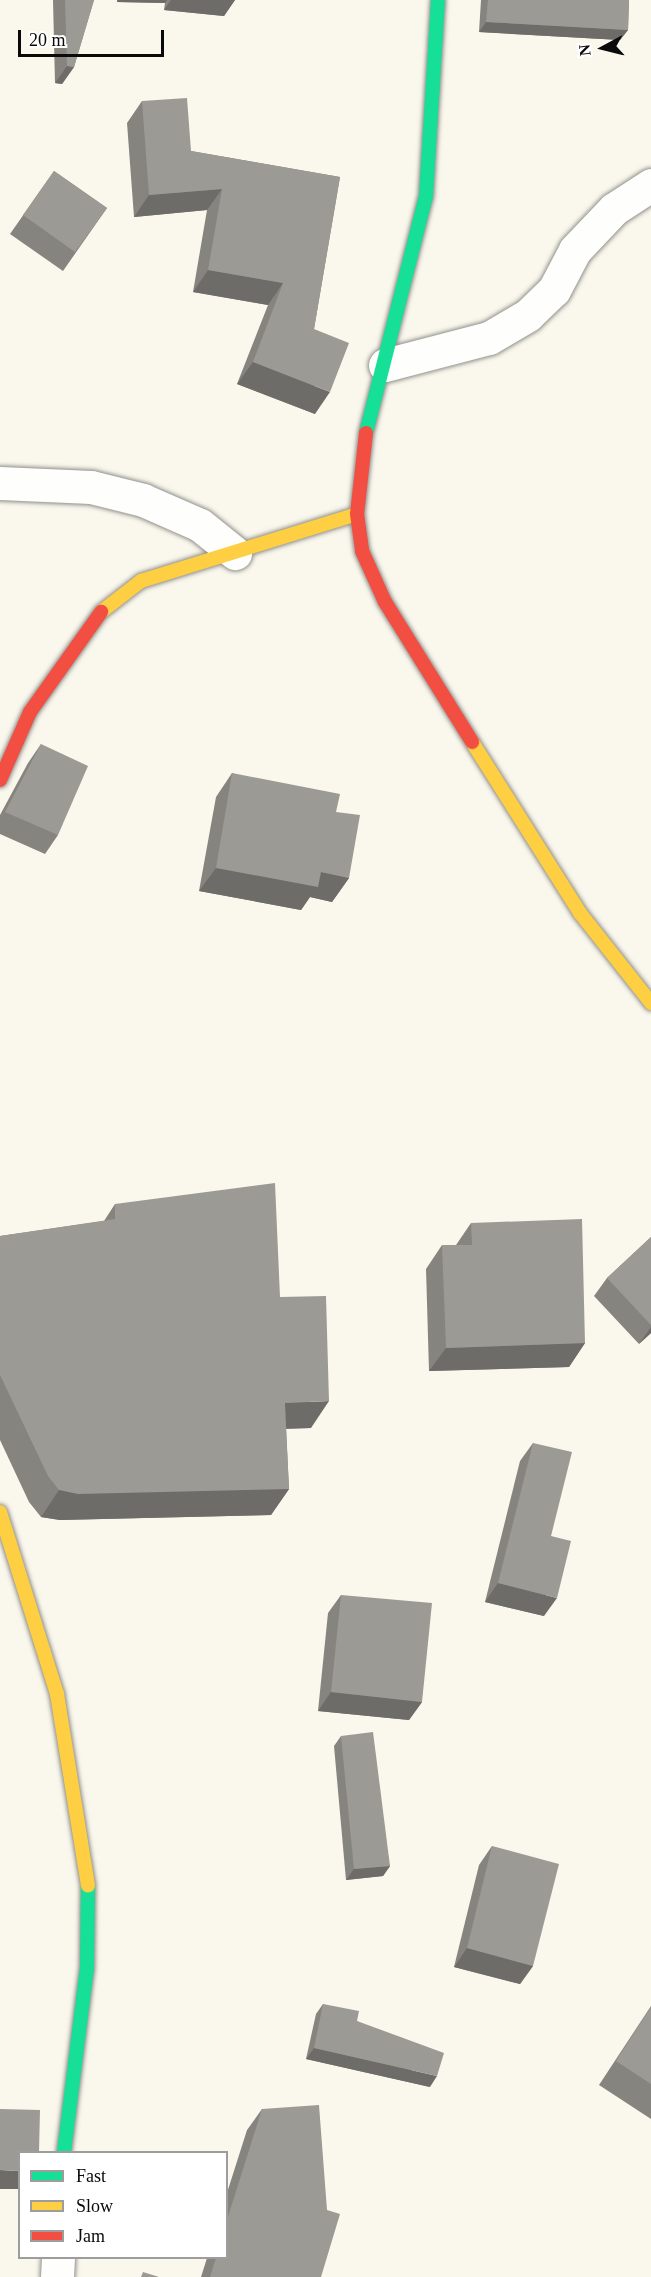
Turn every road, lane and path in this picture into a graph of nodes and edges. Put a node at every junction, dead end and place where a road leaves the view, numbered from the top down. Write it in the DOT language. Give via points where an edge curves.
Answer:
graph roads {
  1 [pos="438,0"];
  2 [pos="651,185"];
  3 [pos="385,365"];
  4 [pos="0,483"];
  5 [pos="357,514"];
  6 [pos="235,553"];
  7 [pos="0,780"];
  8 [pos="651,1003"];
  9 [pos="0,1512"];
  10 [pos="64,2151"];
  11 [pos="58,2259"];
  12 [pos="57,2277"];
  1 -- 3 [label="street" via="426,196"];
  2 -- 3 [label="street" via="614,209 575,249 554,290 528,315 489,338"];
  3 -- 5 [label="street" via="361,454"];
  4 -- 6 [label="street" via="91,488 143,500 200,525"];
  5 -- 6 [label="street"];
  5 -- 8 [label="street" via="362,551 385,602 435,688 518,810 580,913"];
  6 -- 7 [label="street" via="141,581 103,609 30,712"];
  9 -- 10 [label="street" via="57,1694 88,1882 87,1968"];
  11 -- 12 [label="street"];
}
